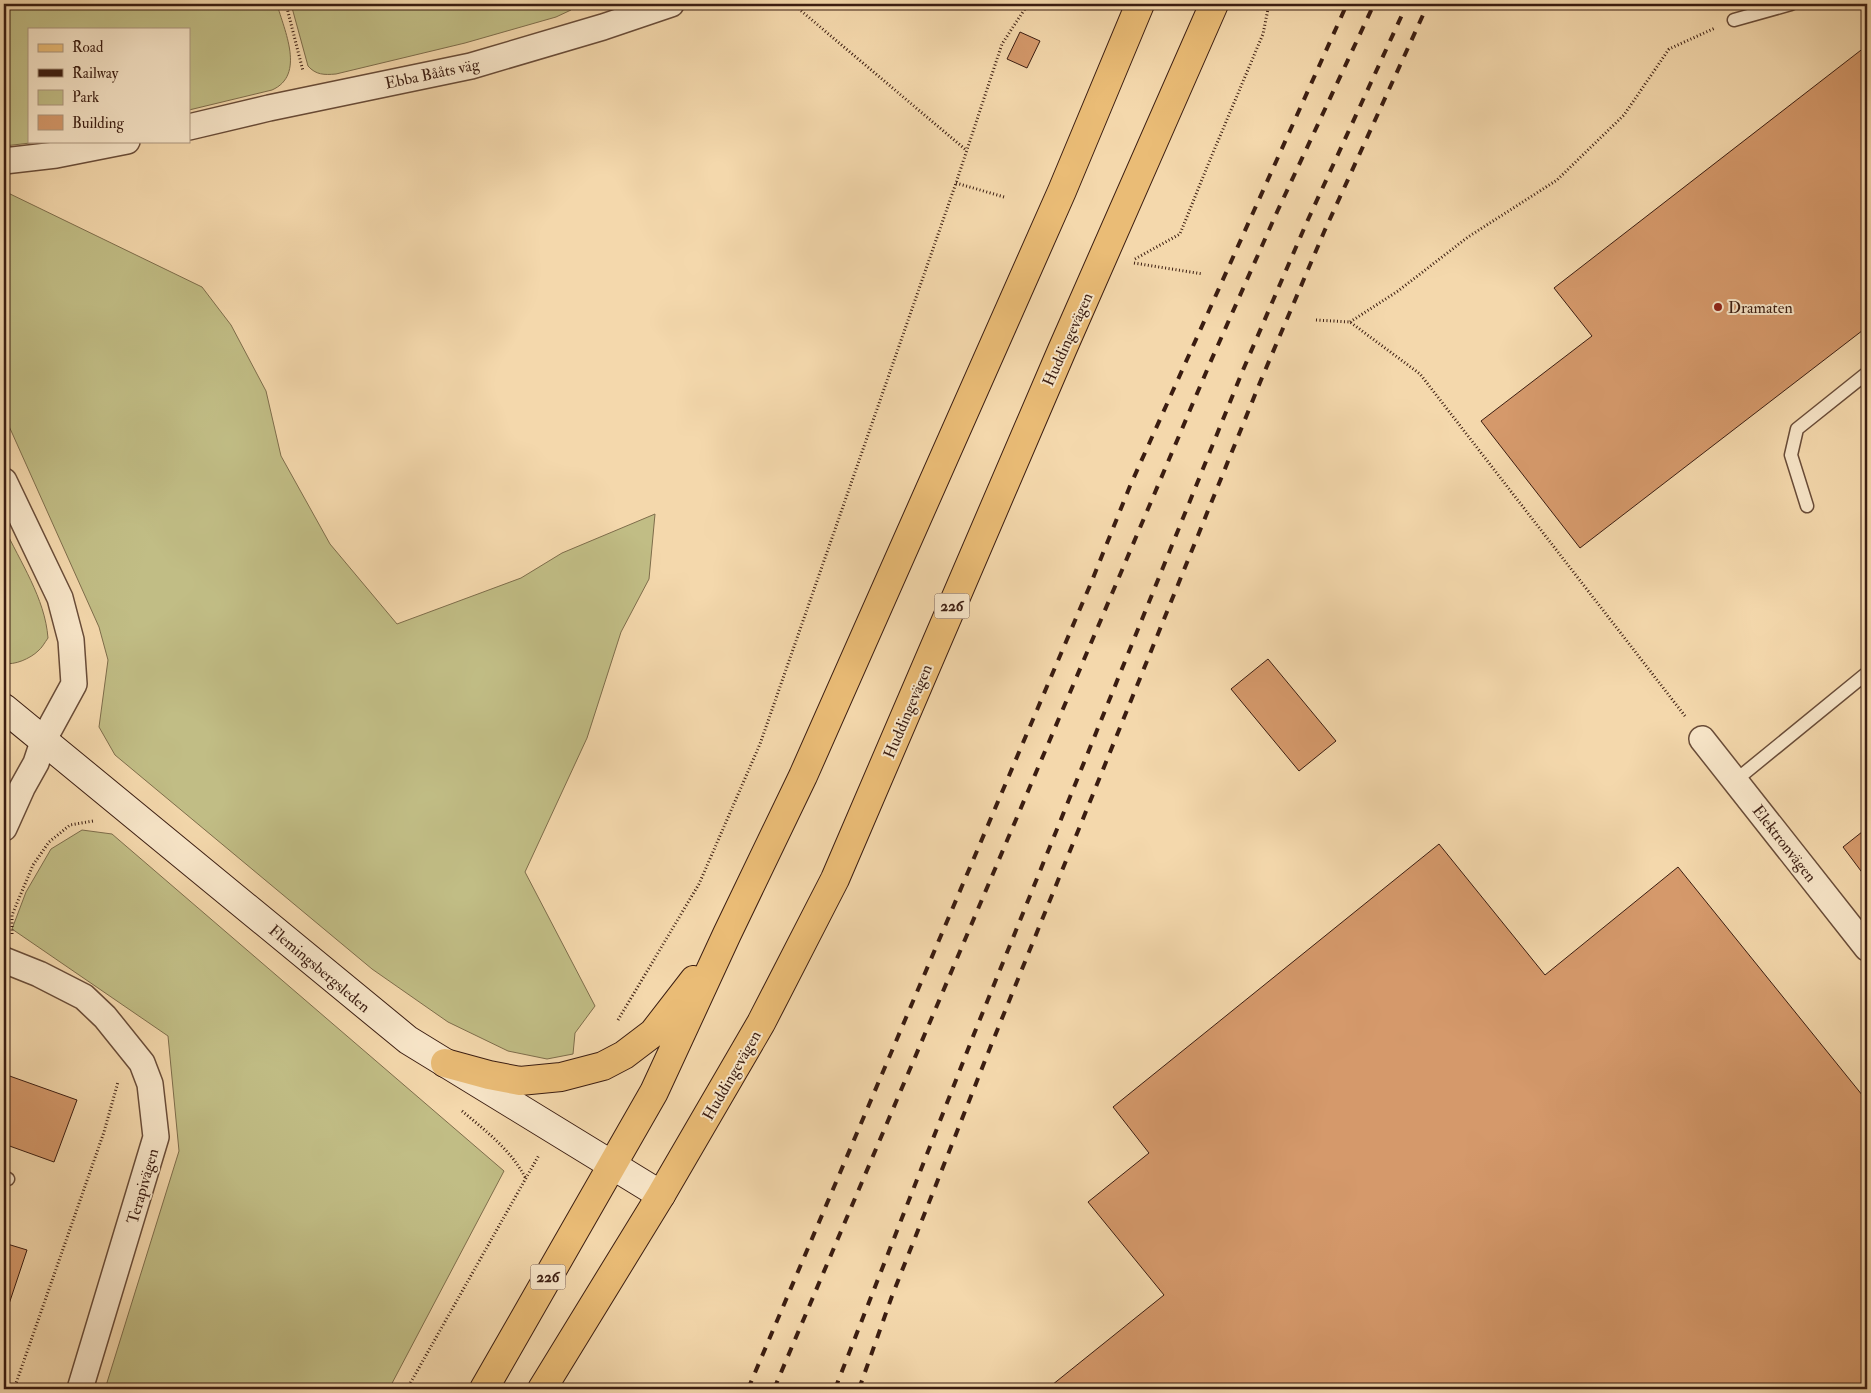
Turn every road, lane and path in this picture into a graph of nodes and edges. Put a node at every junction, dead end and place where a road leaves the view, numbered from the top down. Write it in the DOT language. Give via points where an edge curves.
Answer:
graph roads {
  1 [pos="286,4"];
  2 [pos="671,4"];
  3 [pos="793,4"];
  4 [pos="1028,4"];
  5 [pos="1140,4"];
  6 [pos="1214,4"];
  7 [pos="1269,4"];
  8 [pos="1791,4"];
  9 [pos="1734,20"];
  10 [pos="311,99"];
  11 [pos="190,127"];
  12 [pos="123,142"];
  13 [pos="966,150"];
  14 [pos="4,161"];
  15 [pos="956,183"];
  16 [pos="1004,197"];
  17 [pos="1203,274"];
  18 [pos="1316,320"];
  19 [pos="1350,322"];
  20 [pos="1867,373"];
  21 [pos="4,481"];
  22 [pos="1807,506"];
  23 [pos="1867,673"];
  24 [pos="4,708"];
  25 [pos="1702,739"];
  26 [pos="44,740"];
  27 [pos="1736,780"];
  28 [pos="98,822"];
  29 [pos="4,828"];
  30 [pos="727,934"];
  31 [pos="18,938"];
  32 [pos="1867,948"];
  33 [pos="4,960"];
  34 [pos="615,1024"];
  35 [pos="142,1063"];
  36 [pos="445,1063"];
  37 [pos="611,1164"];
  38 [pos="533,1166"];
  39 [pos="661,1195"];
  40 [pos="14,1389"];
  41 [pos="80,1389"];
  42 [pos="407,1389"];
  43 [pos="484,1389"];
  44 [pos="542,1389"];
  1 -- 10 [label="path"];
  2 -- 10 [label="street, Ebba Bååts väg" via="471,66"];
  3 -- 13 [label="path"];
  4 -- 13 [label="path" via="1002,44"];
  5 -- 30 [label="main road, 226" via="1062,190 833,707"];
  6 -- 39 [label="main road, Huddingevägen / 226" via="834,878 761,1023"];
  7 -- 17 [label="path" via="1263,34 1180,234 1130,262"];
  8 -- 9 [label="lane"];
  9 -- 19 [label="path" via="1669,49 1624,115 1557,180 1468,237 1398,291"];
  10 -- 11 [label="street, Ebba Bååts väg"];
  12 -- 14 [label="street"];
  13 -- 15 [label="path"];
  15 -- 16 [label="path"];
  15 -- 34 [label="path" via="760,744 699,884"];
  18 -- 19 [label="path"];
  19 -- 25 [label="path" via="1420,374"];
  20 -- 22 [label="lane" via="1797,429 1791,455"];
  21 -- 26 [label="street" via="60,598 71,640 74,684"];
  23 -- 27 [label="lane"];
  24 -- 26 [label="street, Flemingsbergsleden"];
  25 -- 27 [label="street, Elektronvägen"];
  26 -- 29 [label="street"];
  26 -- 36 [label="street, Flemingsbergsleden" via="408,1040"];
  27 -- 32 [label="street, Elektronvägen"];
  28 -- 31 [label="path" via="70,825 49,842 33,865 12,915 12,934"];
  30 -- 36 [label="main road" via="653,1033 603,1066 561,1077 520,1081"];
  30 -- 37 [label="main road, 226" via="654,1092"];
  33 -- 35 [label="street, Terapivägen" via="84,997 105,1017"];
  35 -- 40 [label="path" via="120,1074 104,1132"];
  35 -- 41 [label="street, Terapivägen" via="150,1084 156,1137"];
  36 -- 37 [label="street, Flemingsbergsleden"];
  37 -- 39 [label="street, Flemingsbergsleden"];
  37 -- 43 [label="main road, 226"];
  38 -- 42 [label="path"];
  39 -- 44 [label="main road, Huddingevägen / 226"];
}
